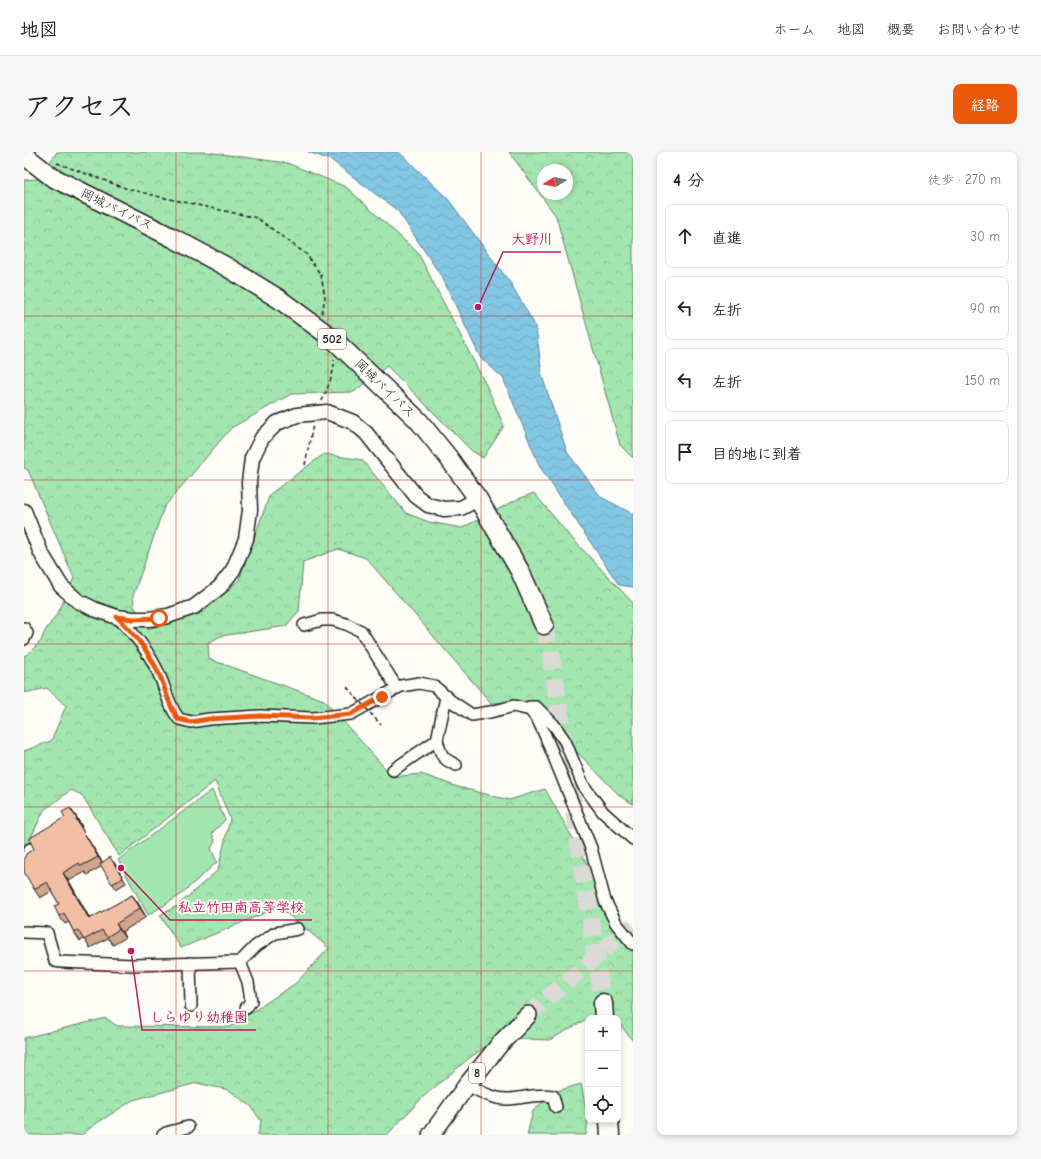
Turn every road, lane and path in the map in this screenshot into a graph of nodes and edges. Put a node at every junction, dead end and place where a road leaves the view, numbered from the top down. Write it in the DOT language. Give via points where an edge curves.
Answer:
graph roads {
  1 [pos="24,155"];
  2 [pos="42,170"];
  3 [pos="321,317"];
  4 [pos="334,359"];
  5 [pos="316,414"];
  6 [pos="305,465"];
  7 [pos="478,499"];
  8 [pos="24,511"];
  9 [pos="117,617"];
  10 [pos="304,624"];
  11 [pos="544,626"];
  12 [pos="24,628"];
  13 [pos="24,639"];
  14 [pos="347,687"];
  15 [pos="397,688"];
  16 [pos="446,696"];
  17 [pos="524,709"];
  18 [pos="381,725"];
  19 [pos="437,740"];
  20 [pos="456,765"];
  21 [pos="393,770"];
  22 [pos="633,839"];
  23 [pos="30,849"];
  24 [pos="24,864"];
  25 [pos="298,929"];
  26 [pos="24,932"];
  27 [pos="633,944"];
  28 [pos="240,962"];
  29 [pos="190,963"];
  30 [pos="191,1006"];
  31 [pos="246,1008"];
  32 [pos="528,1015"];
  33 [pos="467,1085"];
  34 [pos="556,1107"];
  35 [pos="609,1123"];
  36 [pos="188,1128"];
  37 [pos="163,1135"];
  38 [pos="431,1135"];
  39 [pos="610,1135"];
  1 -- 2 [label="highway, 岡城バイパス / 502"];
  2 -- 3 [label="path" via="55,162 125,188 257,218 306,254 321,275 325,297"];
  2 -- 7 [label="highway, 岡城バイパス / 502" via="227,267 311,322 332,338 418,420"];
  4 -- 5 [label="path" via="327,388"];
  5 -- 6 [label="path"];
  5 -- 7 [label="street" via="327,412 353,422 366,433 416,496 428,505 444,509 461,508"];
  5 -- 9 [label="street" via="297,415 277,423 262,438 252,458 246,538 233,570 220,588 194,607 168,616 149,619"];
  7 -- 11 [label="highway, 岡城バイパス / 502" via="520,571"];
  8 -- 9 [label="street" via="41,553 62,586 78,601"];
  9 -- 15 [label="street" via="139,639 159,673 178,719 191,722 260,716 312,718 351,714"];
  10 -- 15 [label="street" via="333,620 361,631"];
  12 -- 13 [label="street" via="27,633"];
  14 -- 18 [label="path, bridge"];
  15 -- 16 [label="street" via="419,683 434,686"];
  16 -- 17 [label="street" via="472,714 514,706"];
  16 -- 19 [label="street"];
  17 -- 22 [label="street" via="536,707 554,725 565,741 583,786 603,812"];
  17 -- 27 [label="street" via="530,710 545,735 591,848 606,901 616,923"];
  19 -- 20 [label="street" via="440,753 445,760"];
  19 -- 21 [label="street"];
  23 -- 24 [label="street"];
  25 -- 28 [label="street" via="275,933 256,946"];
  26 -- 29 [label="street" via="47,933 55,961 133,965"];
  28 -- 29 [label="street"];
  28 -- 31 [label="street" via="248,982 250,1001"];
  29 -- 30 [label="street"];
  32 -- 33 [label="main road, 8" via="500,1044"];
  33 -- 34 [label="street" via="492,1096 507,1099 553,1096"];
  33 -- 38 [label="main road, 8"];
  35 -- 39 [label="highway"];
  36 -- 37 [label="street"];
}
